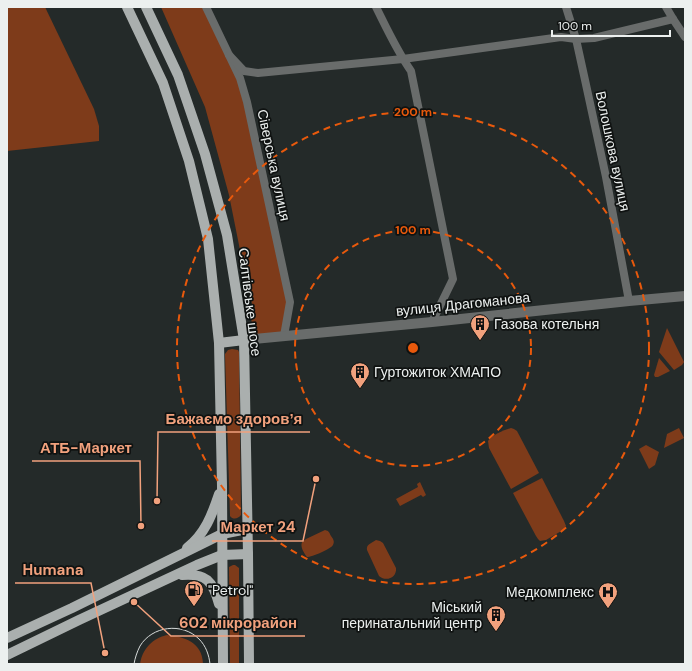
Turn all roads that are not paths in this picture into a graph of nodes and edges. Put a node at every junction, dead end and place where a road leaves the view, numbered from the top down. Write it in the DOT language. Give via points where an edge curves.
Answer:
graph roads {
  1 [pos="127,7"];
  2 [pos="146,7"];
  3 [pos="206,7"];
  4 [pos="376,7"];
  5 [pos="566,7"];
  6 [pos="666,7"];
  7 [pos="673,19"];
  8 [pos="685,37"];
  9 [pos="576,39"];
  10 [pos="229,55"];
  11 [pos="403,59"];
  12 [pos="685,296"];
  13 [pos="629,301"];
  14 [pos="432,322"];
  15 [pos="284,336"];
  16 [pos="244,340"];
  17 [pos="219,343"];
  18 [pos="222,486"];
  19 [pos="247,529"];
  20 [pos="222,534"];
  21 [pos="248,554"];
  22 [pos="222,555"];
  23 [pos="177,557"];
  24 [pos="174,576"];
  25 [pos="222,614"];
  26 [pos="7,638"];
  27 [pos="7,655"];
  28 [pos="223,664"];
  29 [pos="248,664"];
  1 -- 17 [label="main road" via="163,83 189,161 208,239"];
  2 -- 16 [label="main road, Салтівське шосе" via="178,75 205,154 227,235"];
  3 -- 10 [label="street, Сіверська вулиця"];
  4 -- 11 [label="street"];
  5 -- 9 [label="street, Волошкова вулиця"];
  6 -- 7 [label="street"];
  7 -- 8 [label="street"];
  7 -- 9 [label="street" via="594,38"];
  9 -- 11 [label="street" via="561,37"];
  9 -- 13 [label="street, Волошкова вулиця" via="606,177"];
  10 -- 11 [label="street" via="244,71 258,73"];
  10 -- 15 [label="street, Сіверська вулиця" via="240,78 247,102 290,302"];
  11 -- 14 [label="street" via="411,71 454,279"];
  12 -- 13 [label="street, вулиця Драгоманова"];
  13 -- 14 [label="street, вулиця Драгоманова"];
  14 -- 15 [label="street, вулиця Драгоманова"];
  15 -- 16 [label="street, вулиця Драгоманова"];
  16 -- 17 [label="main road"];
  16 -- 19 [label="main road, Салтівське шосе"];
  17 -- 18 [label="main road"];
  18 -- 20 [label="main road"];
  18 -- 23 [label="main road" via="204,530"];
  19 -- 20 [label="main road"];
  19 -- 21 [label="main road, Салтівське шосе"];
  20 -- 22 [label="main road"];
  20 -- 23 [label="main road"];
  21 -- 22 [label="main road"];
  21 -- 29 [label="main road, Салтівське шосе"];
  22 -- 24 [label="main road"];
  22 -- 25 [label="main road"];
  23 -- 26 [label="main road"];
  24 -- 25 [label="main road" via="193,574 204,577 217,596"];
  24 -- 27 [label="main road"];
  25 -- 28 [label="main road"];
}
